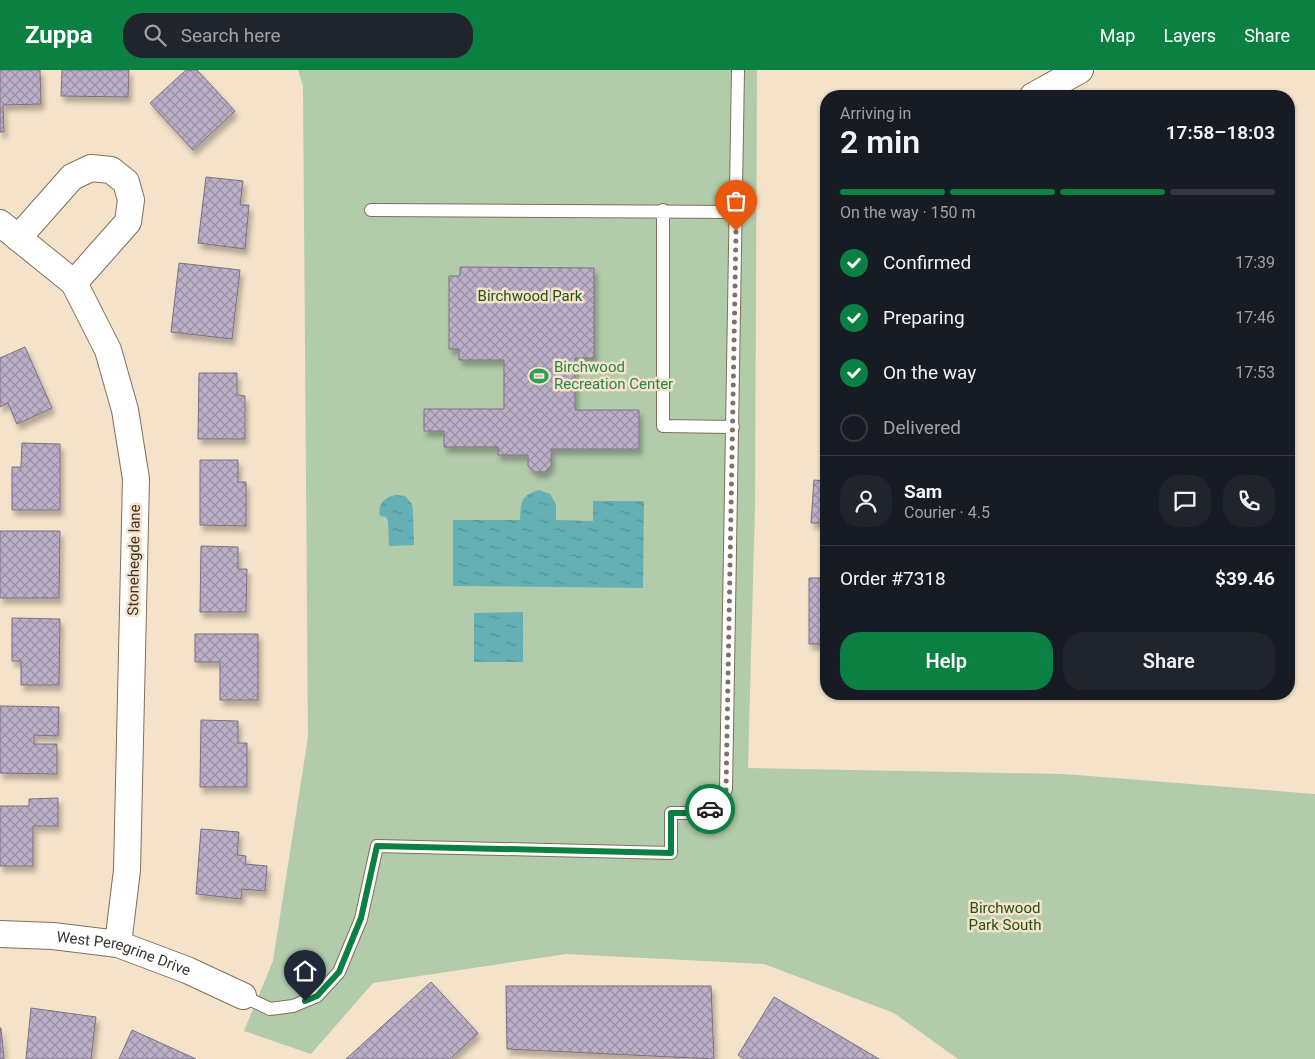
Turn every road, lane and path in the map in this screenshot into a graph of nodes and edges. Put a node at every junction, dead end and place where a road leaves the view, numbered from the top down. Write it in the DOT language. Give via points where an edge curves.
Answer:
graph roads {
  1 [pos="738,70"];
  2 [pos="1080,70"];
  3 [pos="1044,90"];
  4 [pos="371,210"];
  5 [pos="663,210"];
  6 [pos="736,212"];
  7 [pos="9,230"];
  8 [pos="74,283"];
  9 [pos="733,427"];
  10 [pos="0,934"];
  11 [pos="118,944"];
  12 [pos="243,996"];
  1 -- 6 [label="lane"];
  2 -- 3 [label="street"];
  4 -- 5 [label="lane"];
  5 -- 6 [label="lane"];
  5 -- 9 [label="lane" via="663,426"];
  6 -- 9 [label="lane"];
  7 -- 8 [label="street, Stonehegde lane"];
  7 -- 8 [label="street" via="72,177 91,168 111,170 126,182 131,200 128,222"];
  8 -- 11 [label="street, Stonehegde lane" via="108,350 125,410 136,479 127,870"];
  9 -- 12 [label="lane" via="726,790 719,806 701,813 671,813 671,853 377,846 361,918 339,972 317,996 293,1006 270,1009"];
  10 -- 11 [label="street, West Peregrine Drive"];
  11 -- 12 [label="street, West Peregrine Drive"];
}
